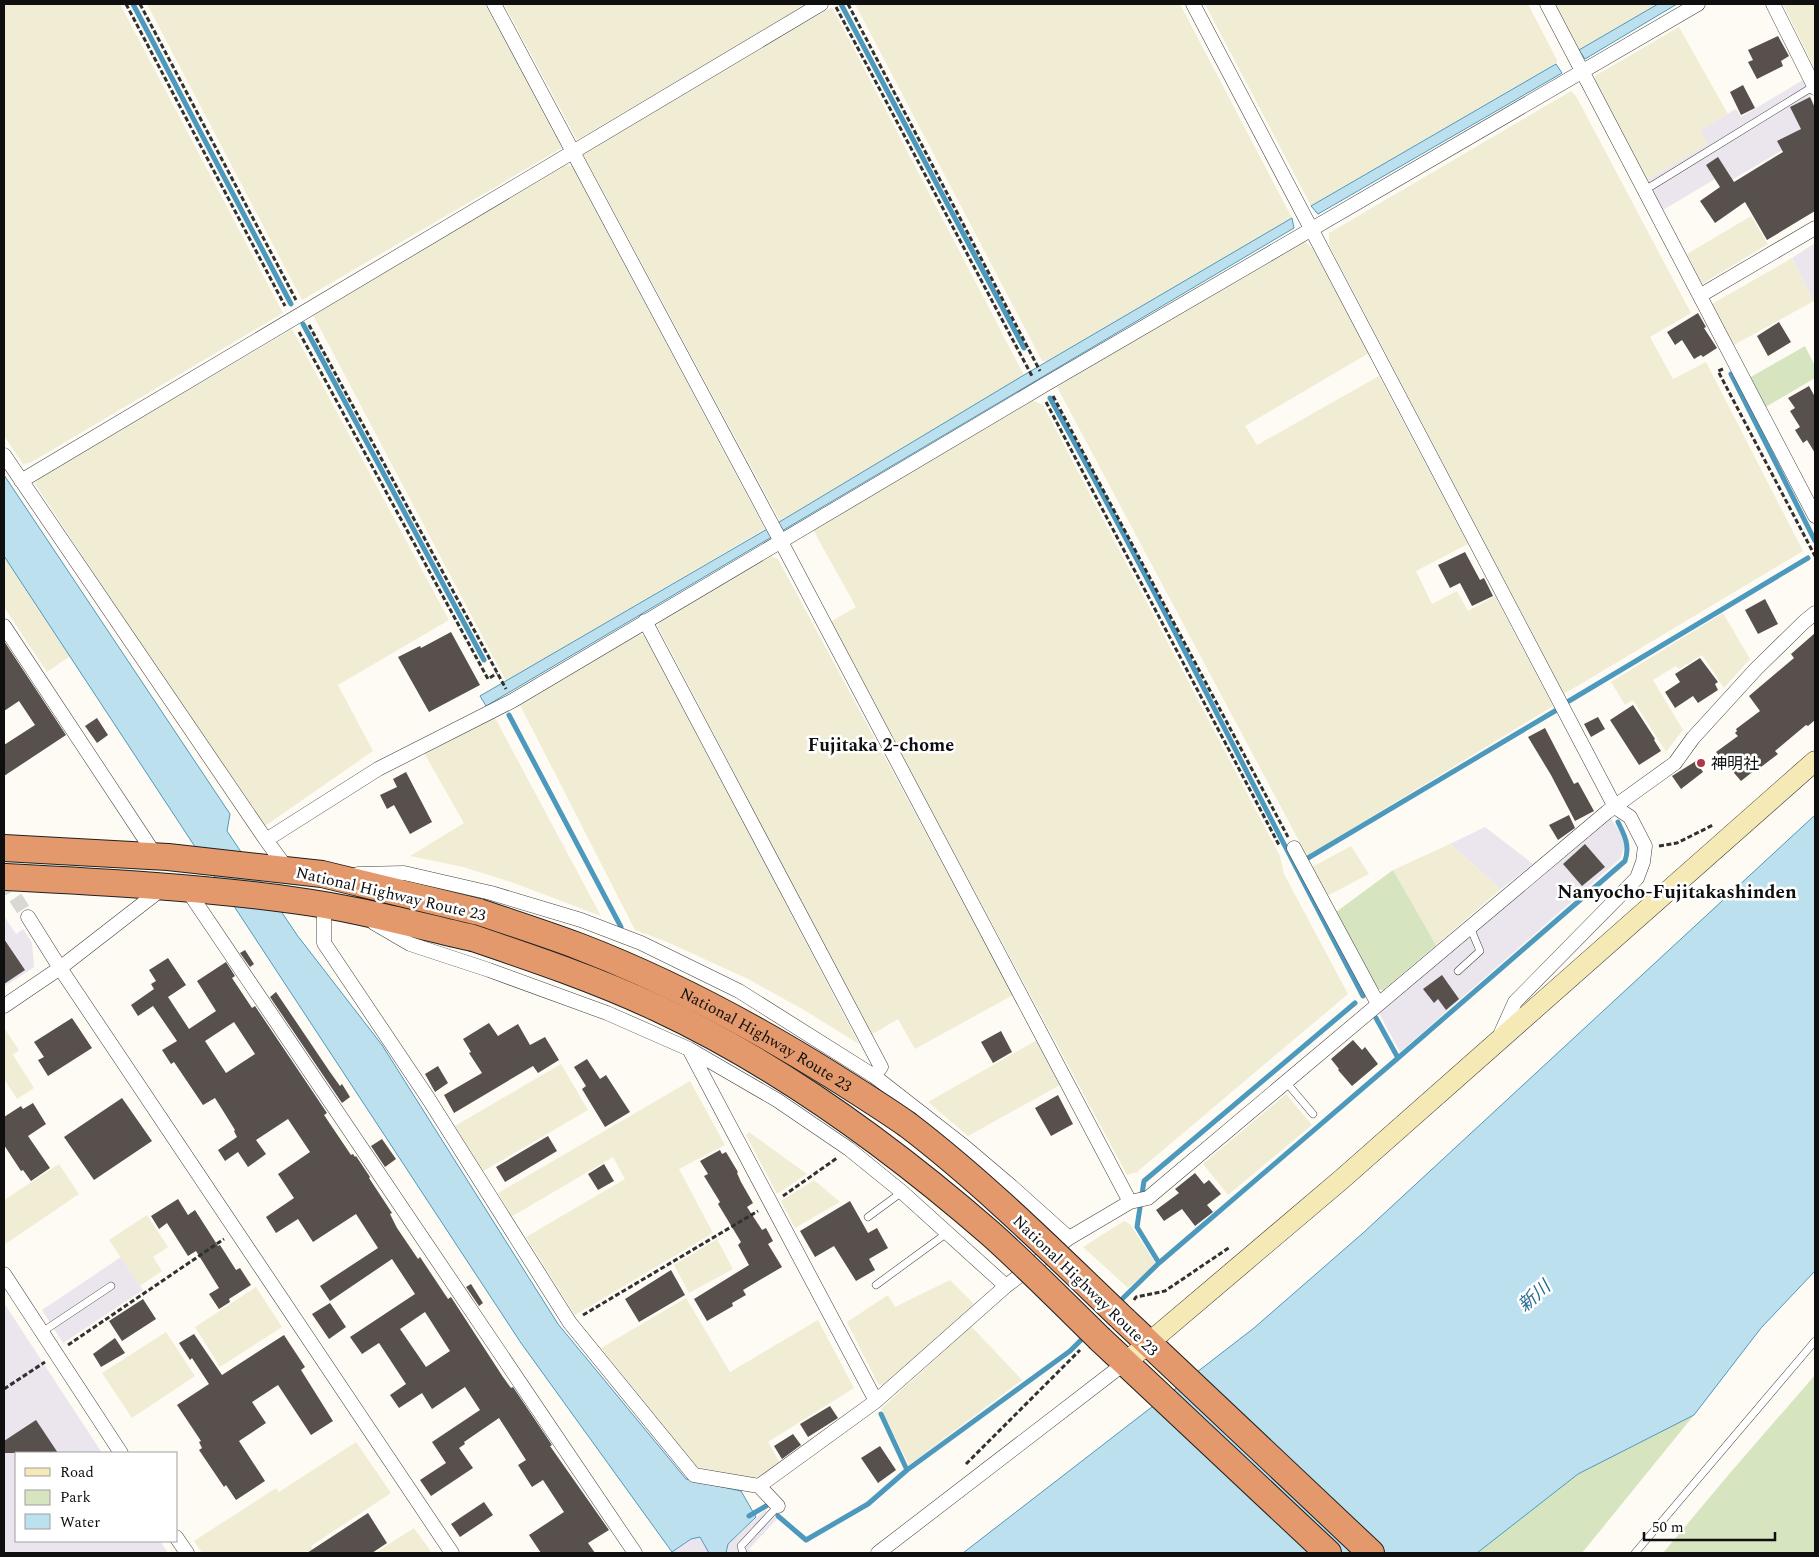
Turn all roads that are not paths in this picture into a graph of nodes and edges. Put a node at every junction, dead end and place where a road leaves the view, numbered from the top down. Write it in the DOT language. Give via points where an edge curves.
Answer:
graph roads {
  1 [pos="494,4"];
  2 [pos="821,4"];
  3 [pos="1193,4"];
  4 [pos="1548,4"];
  5 [pos="1698,4"];
  6 [pos="1773,4"];
  7 [pos="1583,72"];
  8 [pos="1815,87"];
  9 [pos="572,151"];
  10 [pos="1645,190"];
  11 [pos="1815,228"];
  12 [pos="1310,229"];
  13 [pos="1701,296"];
  14 [pos="4,454"];
  15 [pos="21,481"];
  16 [pos="1815,516"];
  17 [pos="779,538"];
  18 [pos="1815,613"];
  19 [pos="645,621"];
  20 [pos="4,626"];
  21 [pos="1815,761"];
  22 [pos="1615,807"];
  23 [pos="4,835"];
  24 [pos="266,840"];
  25 [pos="4,848"];
  26 [pos="1294,848"];
  27 [pos="111,855"];
  28 [pos="162,857"];
  29 [pos="288,870"];
  30 [pos="322,874"];
  31 [pos="4,877"];
  32 [pos="176,887"];
  33 [pos="324,905"];
  34 [pos="353,910"];
  35 [pos="28,917"];
  36 [pos="1470,927"];
  37 [pos="60,968"];
  38 [pos="1458,971"];
  39 [pos="1378,1004"];
  40 [pos="4,1006"];
  41 [pos="1497,1044"];
  42 [pos="690,1049"];
  43 [pos="874,1076"];
  44 [pos="1286,1082"];
  45 [pos="1313,1114"];
  46 [pos="902,1192"];
  47 [pos="1138,1200"];
  48 [pos="868,1217"];
  49 [pos="947,1233"];
  50 [pos="1069,1238"];
  51 [pos="4,1274"];
  52 [pos="876,1285"];
  53 [pos="111,1286"];
  54 [pos="1006,1286"];
  55 [pos="42,1332"];
  56 [pos="1815,1341"];
  57 [pos="1152,1348"];
  58 [pos="1130,1367"];
  59 [pos="876,1401"];
  60 [pos="120,1452"];
  61 [pos="759,1486"];
  62 [pos="778,1506"];
  63 [pos="178,1540"];
  64 [pos="187,1553"];
  65 [pos="452,1553"];
  66 [pos="634,1553"];
  67 [pos="744,1553"];
  68 [pos="878,1553"];
  69 [pos="1328,1553"];
  70 [pos="1371,1553"];
  71 [pos="1635,1553"];
  1 -- 9 [label="street"];
  2 -- 9 [label="street"];
  3 -- 12 [label="street"];
  4 -- 7 [label="street"];
  5 -- 7 [label="street"];
  6 -- 8 [label="street"];
  7 -- 10 [label="street"];
  7 -- 12 [label="street"];
  8 -- 10 [label="lane"];
  9 -- 15 [label="street"];
  9 -- 17 [label="street"];
  10 -- 13 [label="street"];
  11 -- 13 [label="street"];
  12 -- 17 [label="street"];
  12 -- 22 [label="street"];
  13 -- 16 [label="street"];
  14 -- 15 [label="street"];
  15 -- 24 [label="street"];
  17 -- 19 [label="street"];
  17 -- 47 [label="street"];
  18 -- 22 [label="street" via="1756,669 1674,762"];
  19 -- 24 [label="street" via="512,701 378,769"];
  19 -- 43 [label="street" via="881,1067"];
  20 -- 28 [label="street"];
  21 -- 41 [label="street"];
  22 -- 36 [label="street"];
  22 -- 41 [label="street" via="1630,817 1646,846 1636,878 1515,1002"];
  23 -- 27 [label="highway"];
  24 -- 29 [label="street"];
  25 -- 27 [label="highway, National Highway Route 23"];
  26 -- 39 [label="street"];
  27 -- 28 [label="highway, National Highway Route 23"];
  28 -- 29 [label="highway, National Highway Route 23"];
  29 -- 30 [label="highway, National Highway Route 23"];
  30 -- 43 [label="street" via="404,874 491,893 581,920 642,943 739,991"];
  30 -- 57 [label="highway, National Highway Route 23, bridge" via="479,912 579,946 666,984 802,1056 907,1124 967,1173"];
  31 -- 32 [label="highway, National Highway Route 23"];
  32 -- 33 [label="highway, National Highway Route 23"];
  32 -- 37 [label="street"];
  32 -- 66 [label="street"];
  33 -- 34 [label="highway, National Highway Route 23"];
  33 -- 61 [label="street" via="324,943 428,1098 570,1323 694,1475"];
  34 -- 42 [label="street" via="410,944 607,1013"];
  34 -- 58 [label="highway, National Highway Route 23, bridge" via="473,938 571,971 657,1008 788,1080 886,1148 991,1235"];
  35 -- 37 [label="street"];
  36 -- 38 [label="lane" via="1480,951"];
  36 -- 39 [label="street"];
  37 -- 40 [label="street"];
  37 -- 65 [label="street"];
  39 -- 44 [label="street"];
  41 -- 57 [label="street"];
  42 -- 46 [label="street" via="777,1100 849,1149"];
  42 -- 59 [label="street"];
  43 -- 50 [label="street" via="965,1147"];
  44 -- 45 [label="lane"];
  44 -- 47 [label="street"];
  46 -- 48 [label="lane"];
  46 -- 49 [label="street"];
  47 -- 50 [label="street"];
  49 -- 52 [label="lane"];
  49 -- 54 [label="street"];
  50 -- 54 [label="street"];
  51 -- 55 [label="street"];
  53 -- 55 [label="lane"];
  54 -- 59 [label="street"];
  55 -- 60 [label="street"];
  56 -- 71 [label="lane"];
  57 -- 58 [label="street"];
  57 -- 70 [label="highway, National Highway Route 23"];
  58 -- 68 [label="street"];
  58 -- 69 [label="highway, National Highway Route 23"];
  59 -- 61 [label="street"];
  61 -- 62 [label="street"];
  62 -- 67 [label="lane" via="742,1546"];
  63 -- 64 [label="street"];
}
